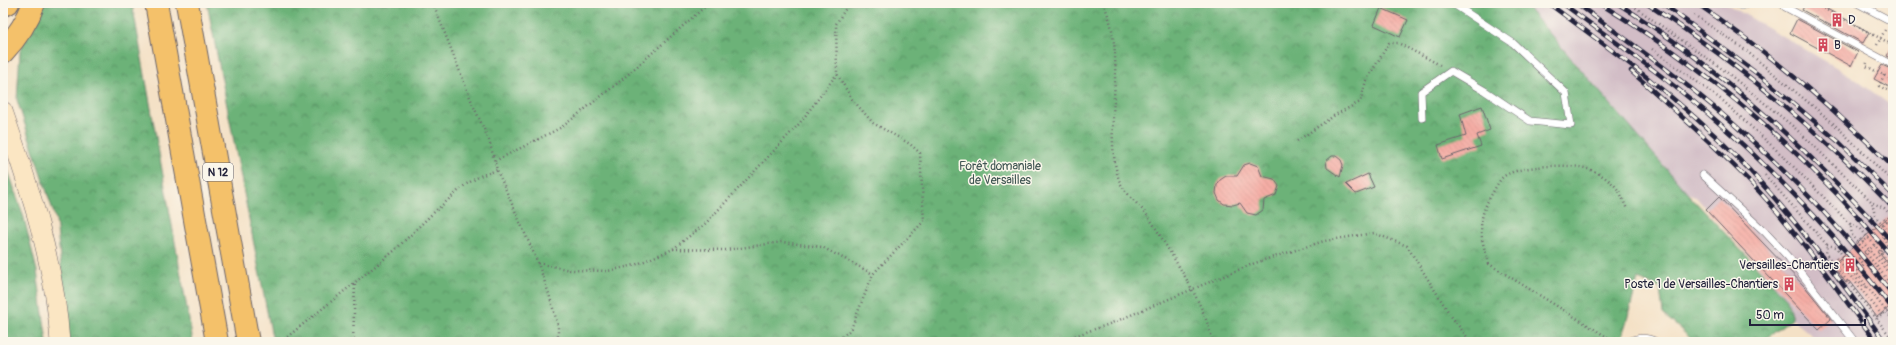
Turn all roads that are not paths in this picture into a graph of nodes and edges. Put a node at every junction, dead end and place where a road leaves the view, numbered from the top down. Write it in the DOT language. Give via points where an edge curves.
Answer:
graph roads {
  1 [pos="8,3"];
  2 [pos="34,3"];
  3 [pos="156,3"];
  4 [pos="187,3"];
  5 [pos="1452,3"];
  6 [pos="1735,3"];
  7 [pos="1752,3"];
  8 [pos="1783,3"];
  9 [pos="1858,3"];
  10 [pos="3,5"];
  11 [pos="1892,22"];
  12 [pos="3,52"];
  13 [pos="1893,65"];
  14 [pos="3,111"];
  15 [pos="1422,118"];
  16 [pos="1703,175"];
  17 [pos="60,342"];
  18 [pos="217,342"];
  19 [pos="248,342"];
  20 [pos="1628,342"];
  21 [pos="1656,342"];
  22 [pos="1856,342"];
  1 -- 10 [label="highway"];
  2 -- 12 [label="highway" via="29,18 18,36"];
  3 -- 18 [label="highway, N 12"];
  4 -- 19 [label="highway, N 12"];
  5 -- 15 [label="lane" via="1513,43 1566,93 1571,125 1530,121 1451,71 1421,92"];
  6 -- 7 [label="lane" via="1741,6"];
  8 -- 13 [label="lane"];
  9 -- 11 [label="lane"];
  14 -- 17 [label="main road" via="50,263"];
  16 -- 22 [label="lane" via="1770,237"];
  20 -- 21 [label="lane" via="1649,337"];
}
